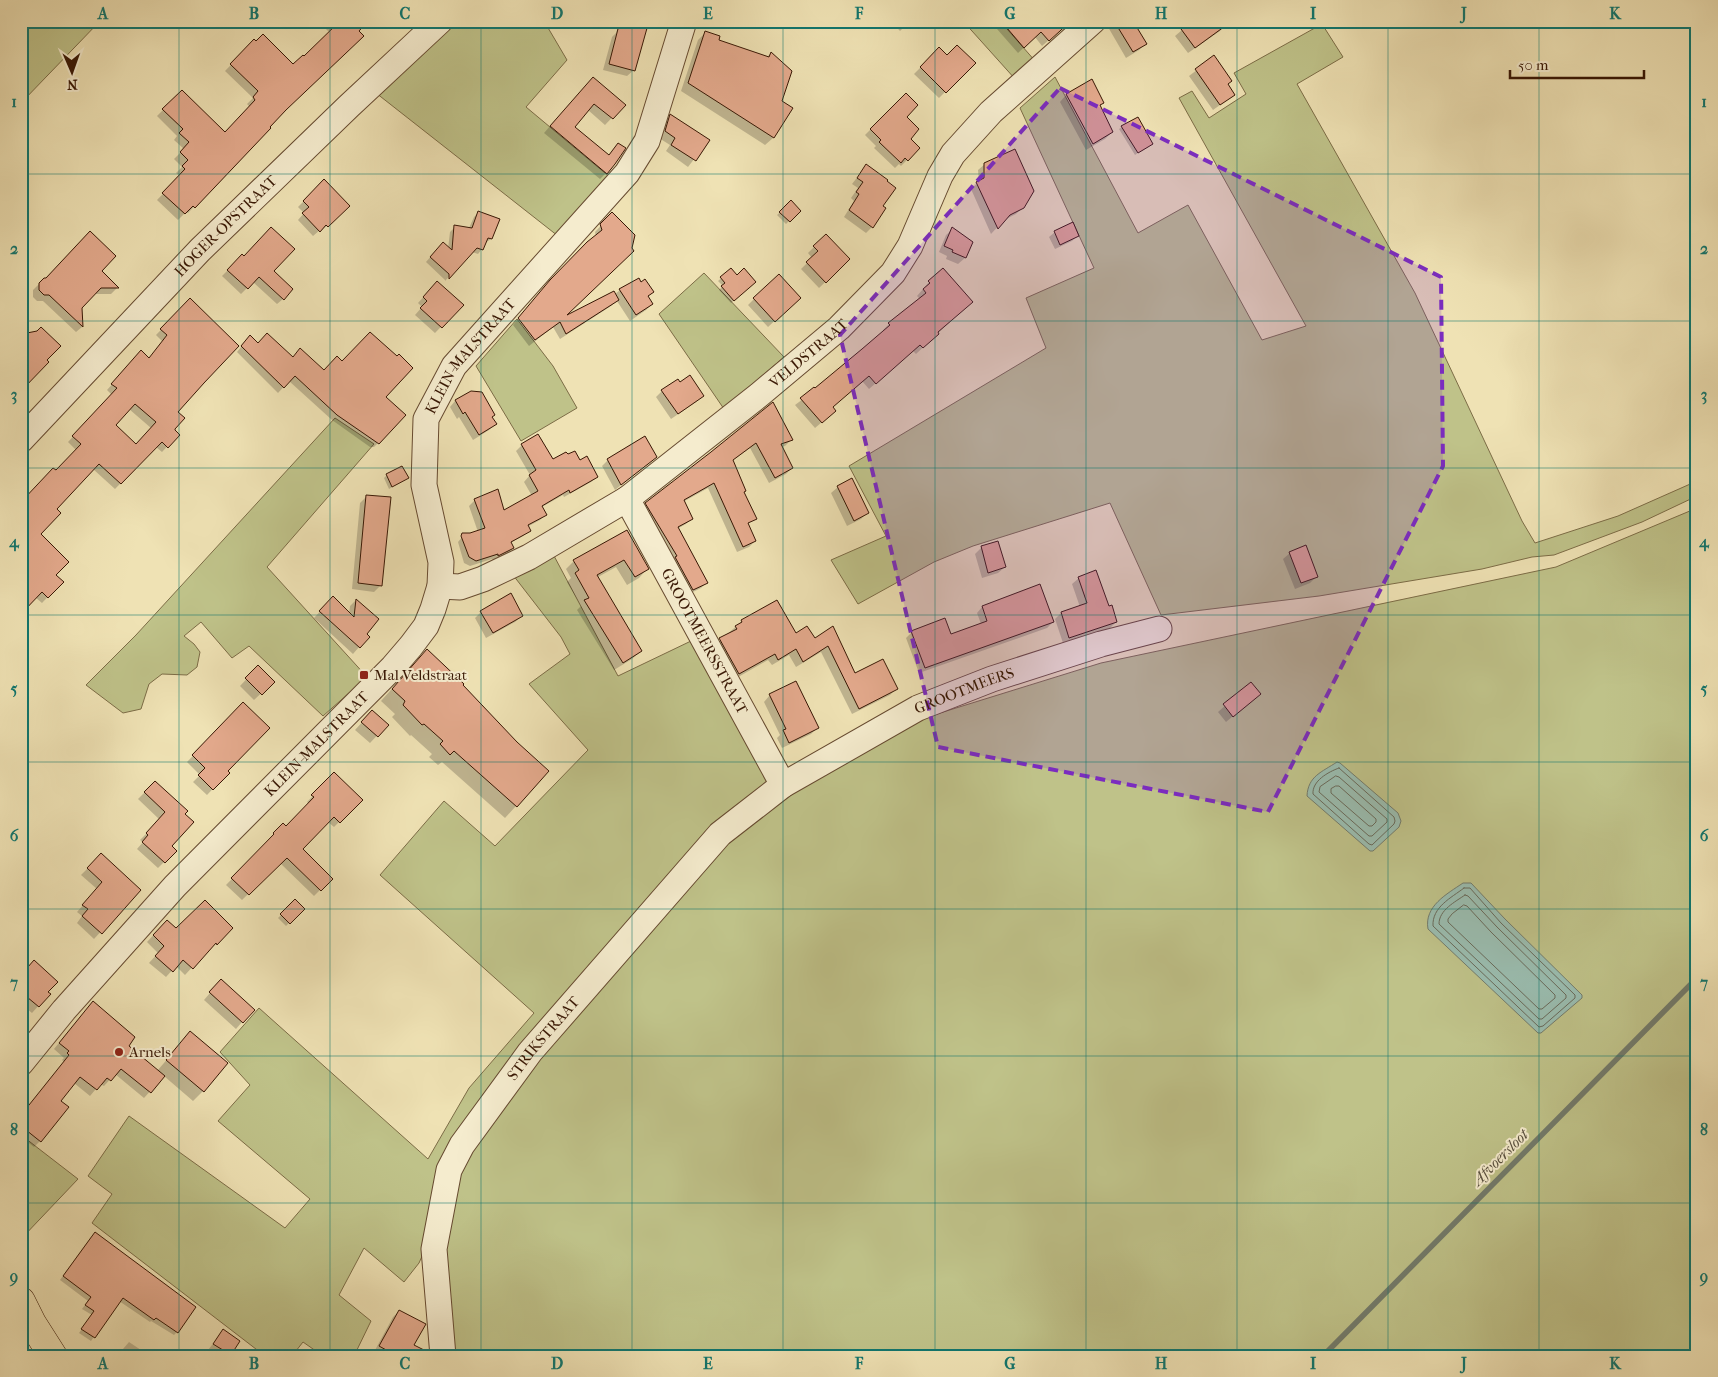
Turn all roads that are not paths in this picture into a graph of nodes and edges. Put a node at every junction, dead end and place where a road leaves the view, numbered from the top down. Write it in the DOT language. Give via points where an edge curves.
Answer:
graph roads {
  1 [pos="440,21"];
  2 [pos="684,21"];
  3 [pos="1092,21"];
  4 [pos="21,440"];
  5 [pos="626,499"];
  6 [pos="440,586"];
  7 [pos="1159,629"];
  8 [pos="783,785"];
  9 [pos="21,1063"];
  10 [pos="21,1301"];
  11 [pos="53,1356"];
  12 [pos="443,1356"];
  1 -- 4 [label="street, HOGER-OPSTRAAT" via="200,250"];
  2 -- 6 [label="street, KLEIN-MALSTRAAT" via="647,141 627,173 454,366 426,419 424,485 441,562"];
  3 -- 5 [label="street, VELDSTRAAT" via="991,112 953,154 894,274 831,334"];
  5 -- 6 [label="street, VELDSTRAAT" via="529,557 483,579 460,587"];
  5 -- 8 [label="street, GROOTMEERSSTRAAT"];
  6 -- 9 [label="street, KLEIN-MALSTRAAT" via="426,626 393,667 175,886"];
  7 -- 8 [label="street, GROOTMEERS" via="992,679 918,708"];
  8 -- 12 [label="street, STRIKSTRAAT" via="720,834 530,1052 462,1145 449,1170 434,1249"];
  10 -- 11 [label="main road"];
}
